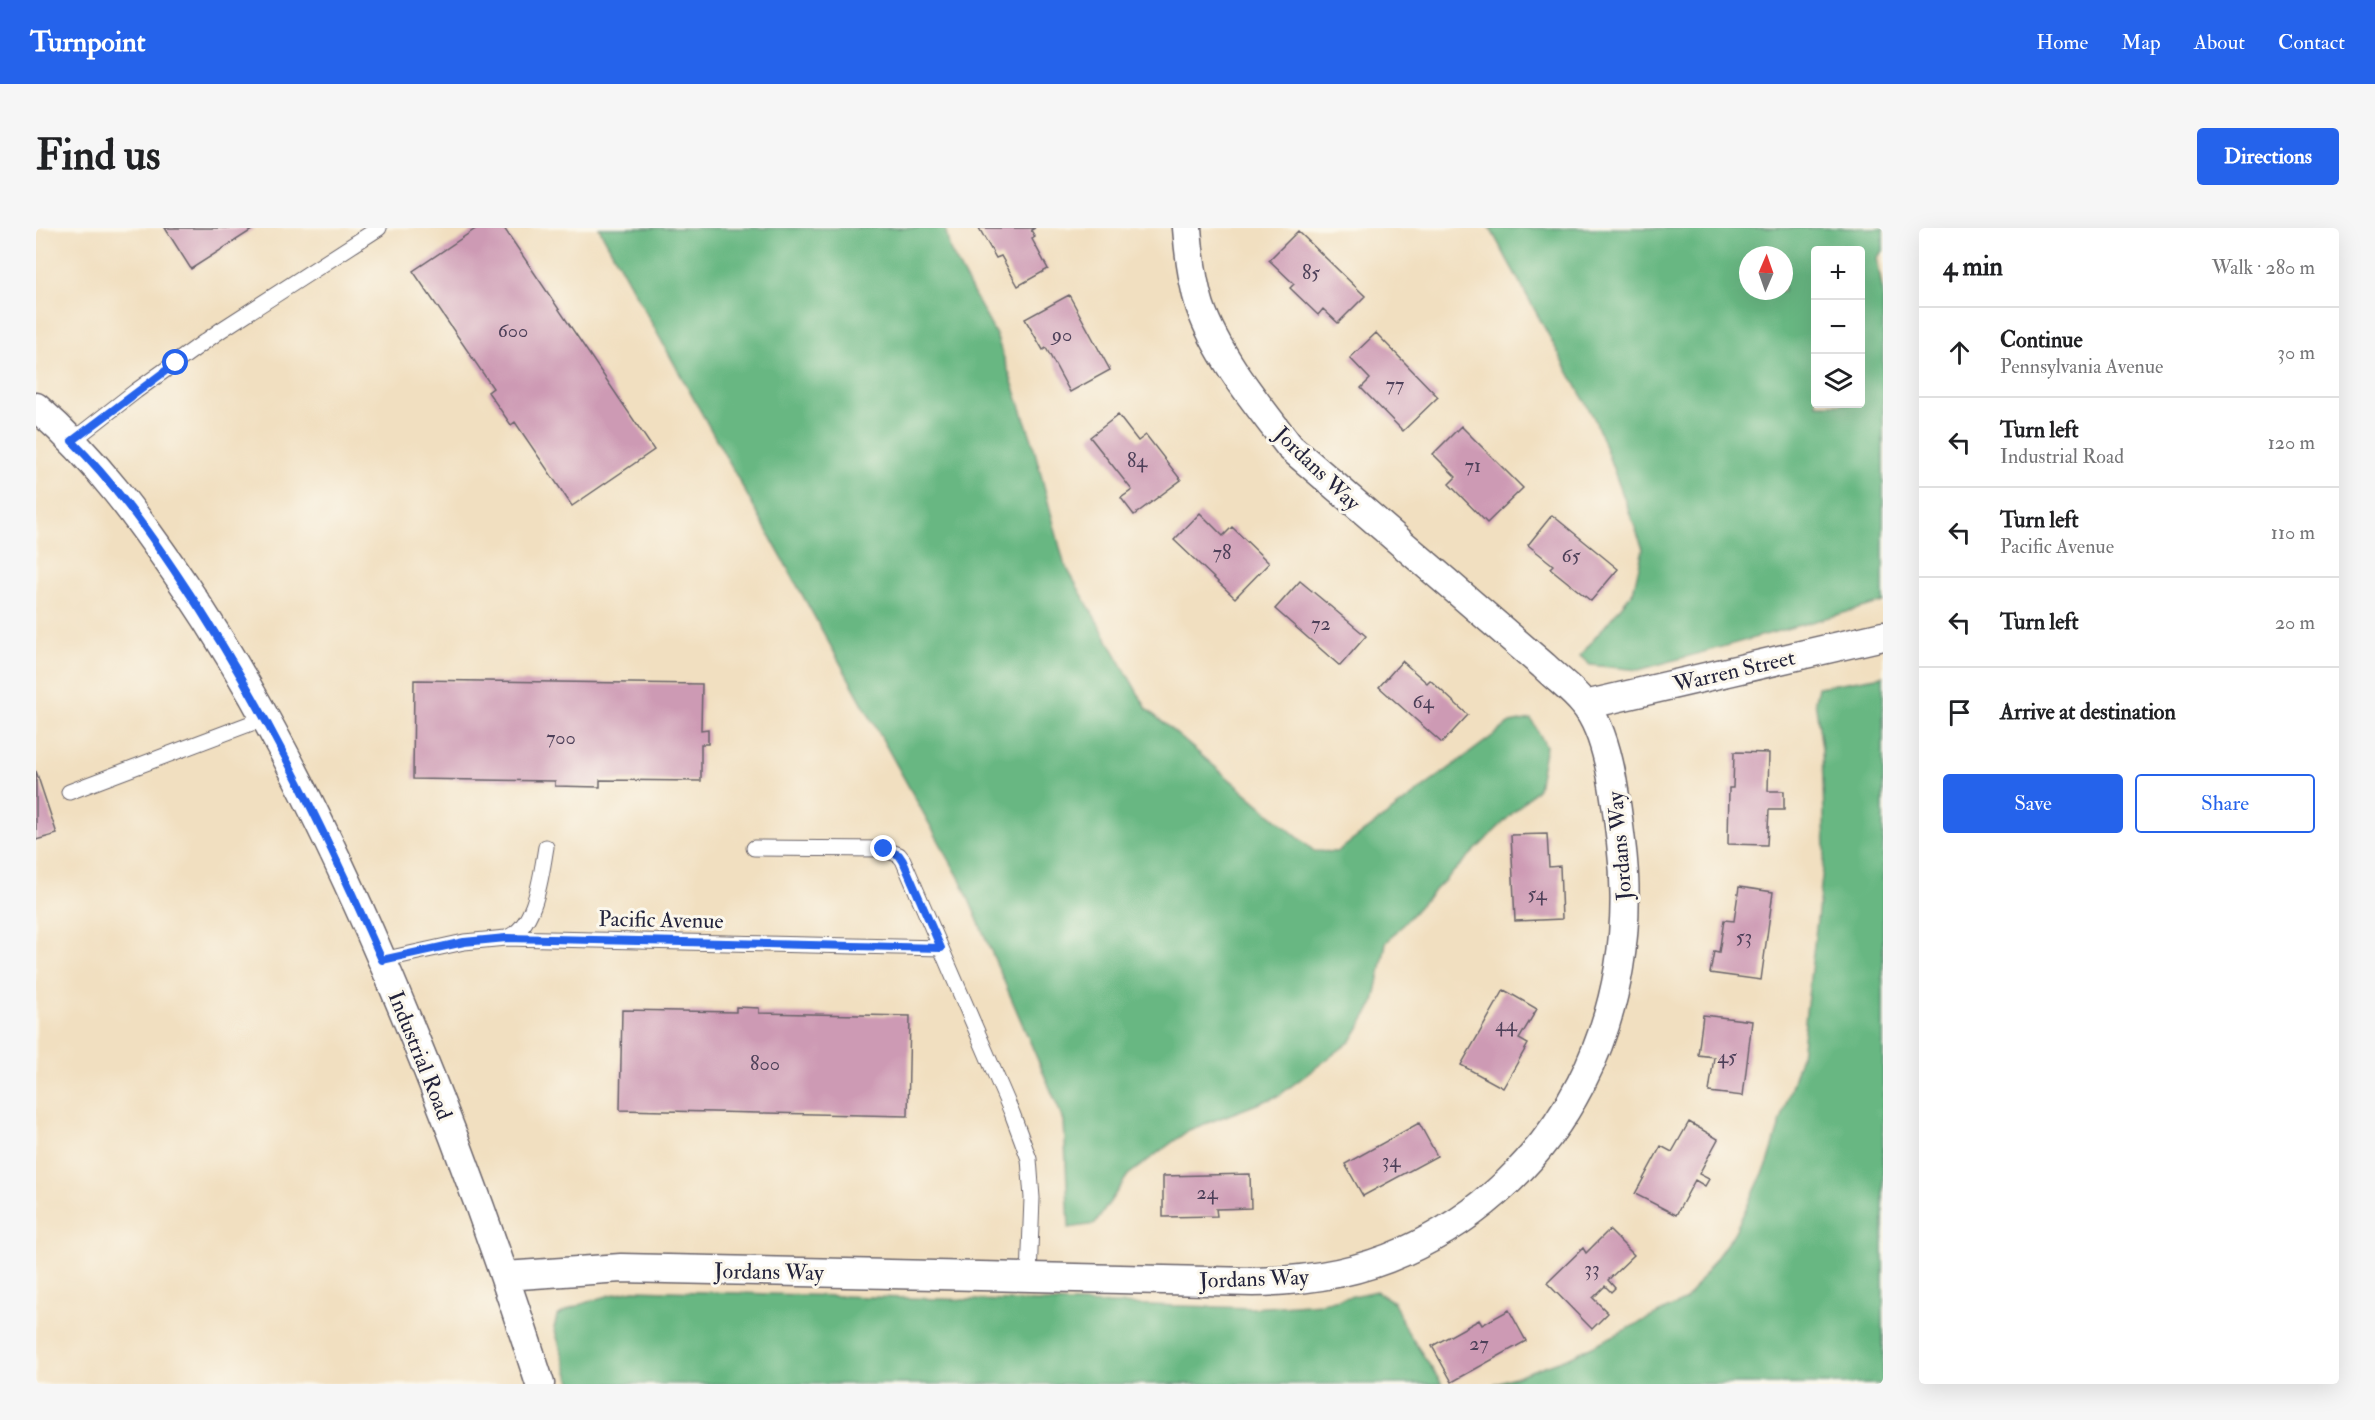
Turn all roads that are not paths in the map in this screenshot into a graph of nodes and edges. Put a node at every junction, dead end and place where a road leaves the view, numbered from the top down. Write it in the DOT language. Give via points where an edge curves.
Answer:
graph roads {
  1 [pos="379,228"];
  2 [pos="1187,228"];
  3 [pos="36,407"];
  4 [pos="72,441"];
  5 [pos="1883,636"];
  6 [pos="1585,705"];
  7 [pos="265,718"];
  8 [pos="69,792"];
  9 [pos="546,848"];
  10 [pos="754,848"];
  11 [pos="506,938"];
  12 [pos="941,948"];
  13 [pos="382,960"];
  14 [pos="505,1276"];
  15 [pos="1029,1277"];
  16 [pos="540,1384"];
  1 -- 4 [label="lane" via="221,330"];
  2 -- 6 [label="street, Jordans Way" via="1193,279 1214,338 1290,447 1545,666"];
  3 -- 4 [label="street, Industrial Road"];
  4 -- 7 [label="street, Industrial Road" via="102,471 145,527 216,631"];
  5 -- 6 [label="street, Warren Street"];
  6 -- 15 [label="street, Jordans Way" via="1610,764 1616,801 1626,890 1622,952 1601,1041 1577,1093 1545,1140 1507,1183 1482,1205 1430,1239 1402,1253 1334,1273 1280,1282"];
  7 -- 8 [label="lane"];
  7 -- 13 [label="street, Industrial Road"];
  9 -- 11 [label="lane" via="528,918 515,935"];
  10 -- 12 [label="lane" via="891,850 903,861"];
  11 -- 12 [label="lane, Pacific Avenue"];
  11 -- 13 [label="lane, Pacific Avenue" via="464,942"];
  12 -- 15 [label="lane" via="1029,1159"];
  13 -- 14 [label="street, Industrial Road" via="410,1023"];
  14 -- 15 [label="street, Jordans Way" via="621,1268"];
  14 -- 16 [label="street, Industrial Road"];
}
